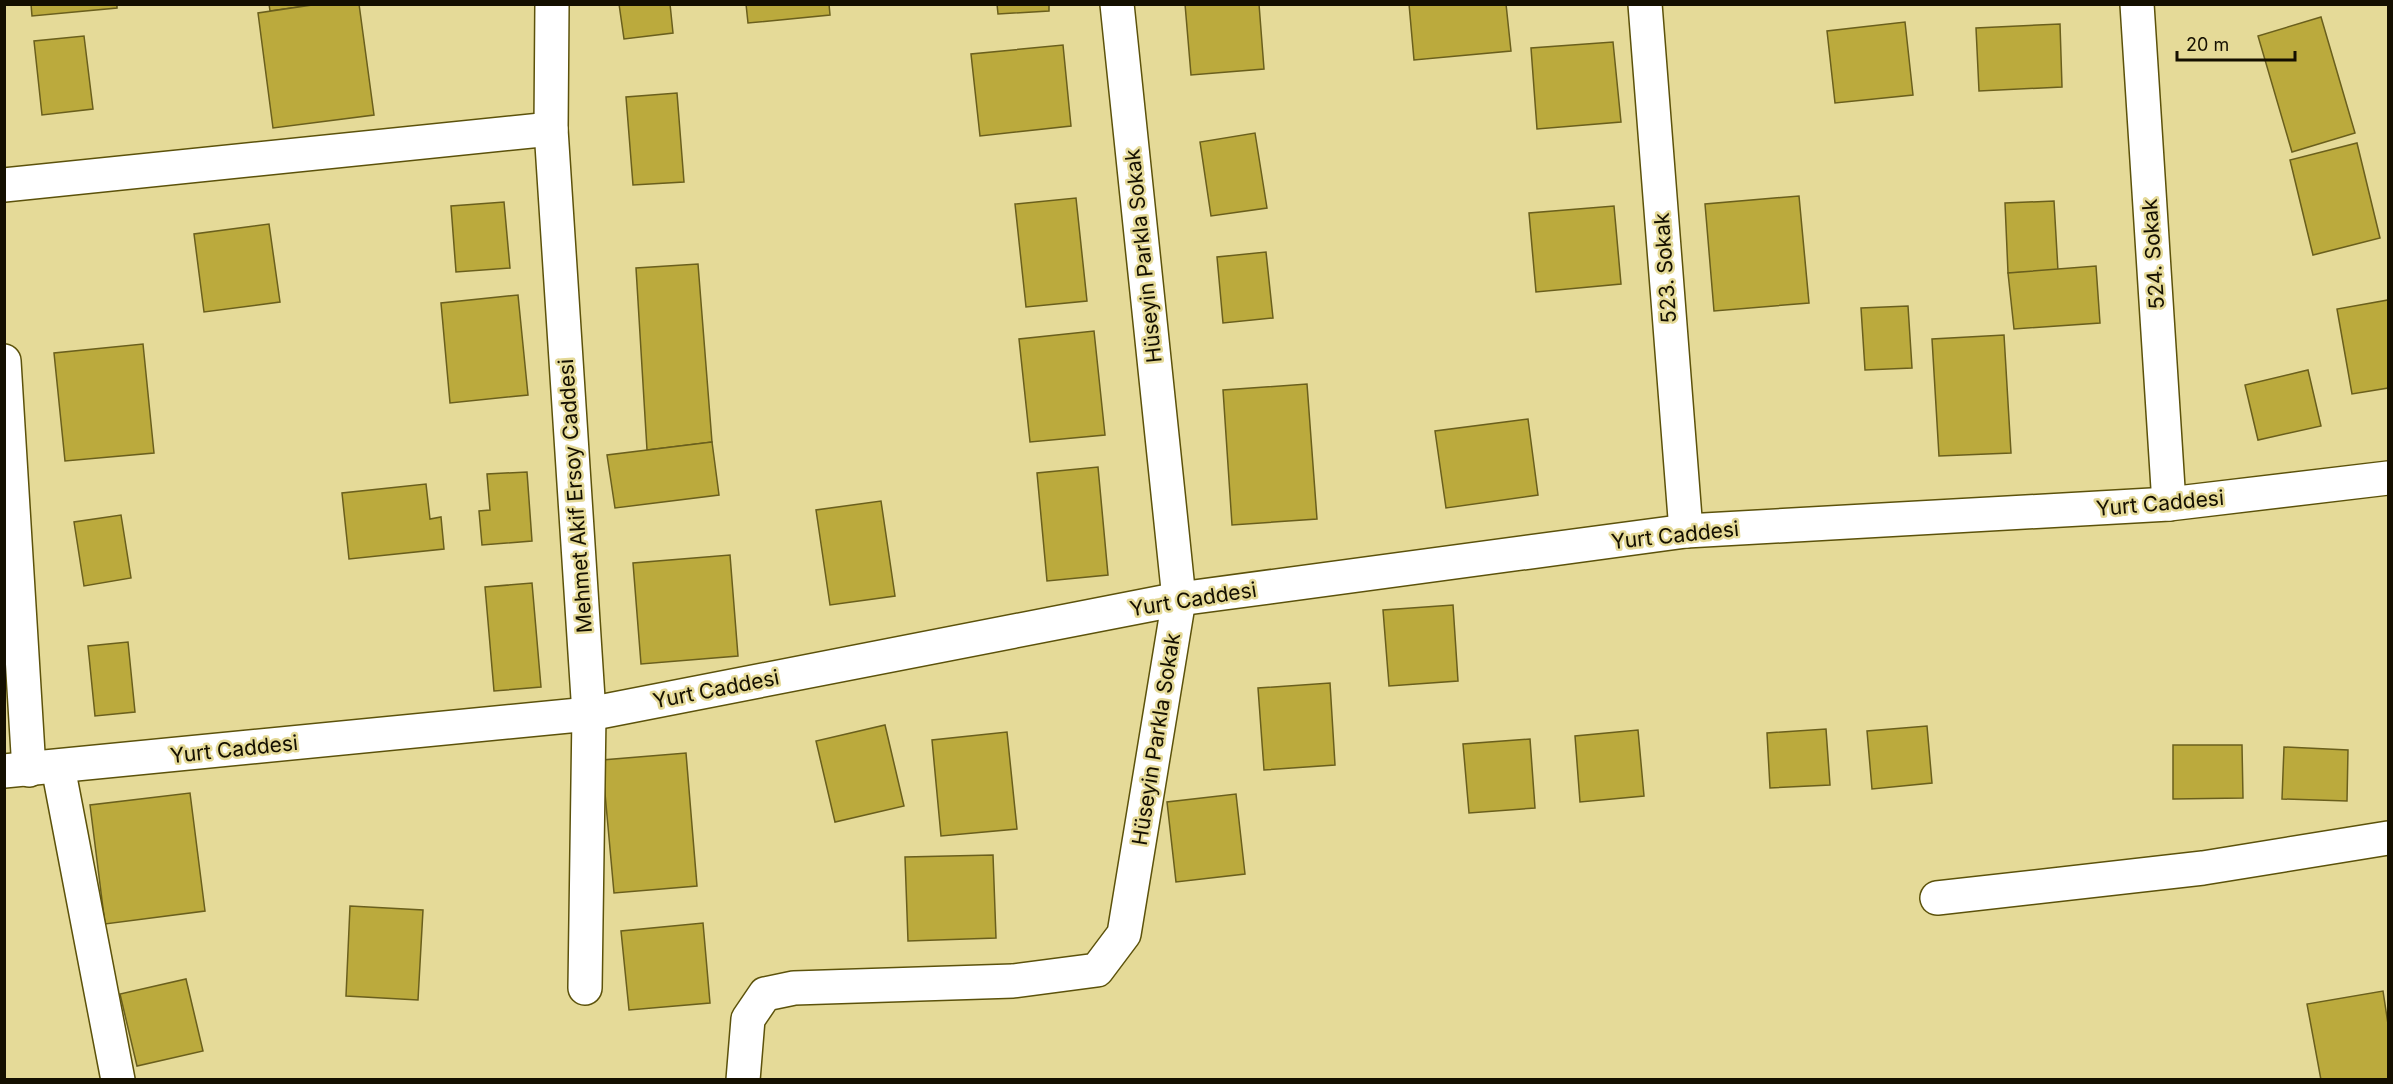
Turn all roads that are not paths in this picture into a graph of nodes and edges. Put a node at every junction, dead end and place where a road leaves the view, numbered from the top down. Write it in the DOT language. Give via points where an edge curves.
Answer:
graph roads {
  1 [pos="552,4"];
  2 [pos="1117,4"];
  3 [pos="1644,4"];
  4 [pos="2137,4"];
  5 [pos="551,129"];
  6 [pos="4,185"];
  7 [pos="4,361"];
  8 [pos="2388,478"];
  9 [pos="2169,504"];
  10 [pos="1686,531"];
  11 [pos="1179,599"];
  12 [pos="589,714"];
  13 [pos="30,770"];
  14 [pos="2388,837"];
  15 [pos="1937,898"];
  16 [pos="585,988"];
  17 [pos="118,1080"];
  18 [pos="743,1080"];
  1 -- 5 [label="street, Mehmet Akif Ersoy Caddesi"];
  2 -- 11 [label="street, Hüseyin Parkla Sokak"];
  3 -- 10 [label="street, 523. Sokak"];
  4 -- 9 [label="street, 524. Sokak"];
  5 -- 6 [label="street"];
  5 -- 12 [label="street, Mehmet Akif Ersoy Caddesi"];
  7 -- 13 [label="street"];
  8 -- 9 [label="street, Yurt Caddesi"];
  9 -- 10 [label="street, Yurt Caddesi"];
  10 -- 11 [label="street, Yurt Caddesi"];
  11 -- 12 [label="street, Yurt Caddesi"];
  11 -- 18 [label="street, Hüseyin Parkla Sokak" via="1124,934 1097,970 1012,981 794,988 765,994 748,1019"];
  12 -- 13 [label="street, Yurt Caddesi"];
  12 -- 16 [label="street, Mehmet Akif Ersoy Caddesi"];
  13 -- 17 [label="street"];
  14 -- 15 [label="street" via="2203,868"];
}
